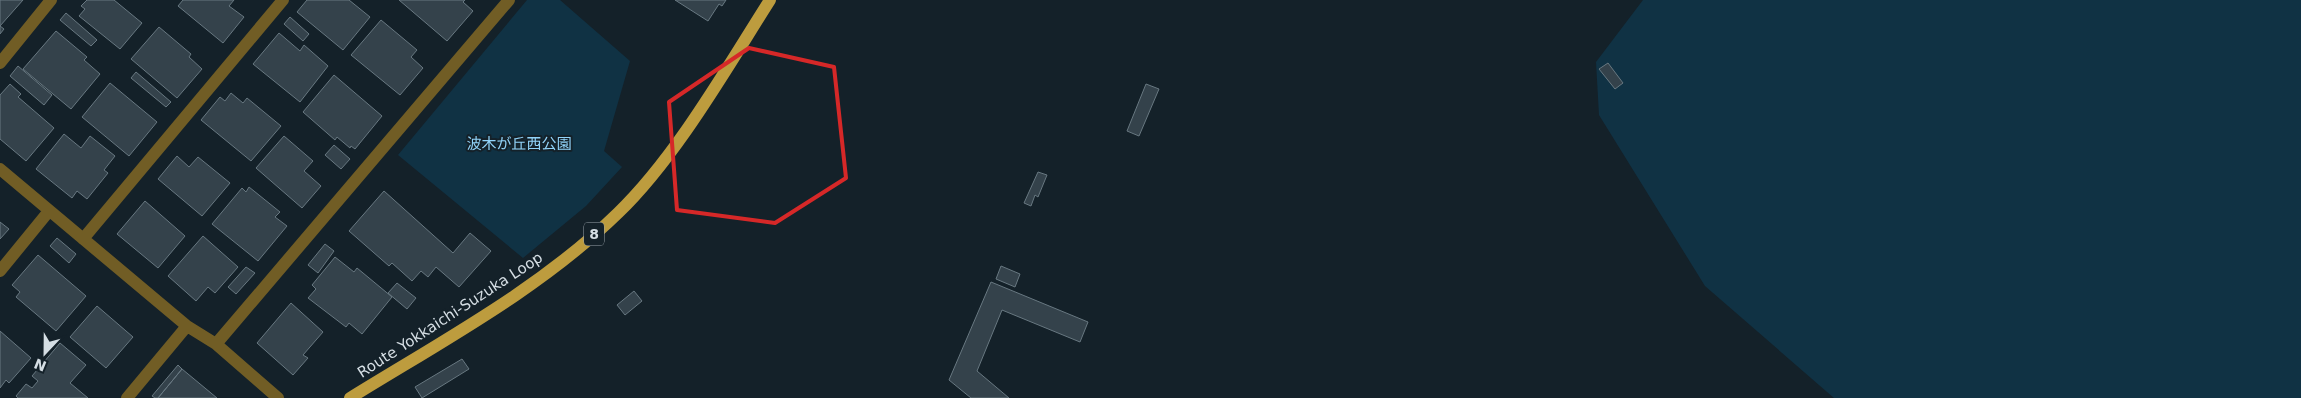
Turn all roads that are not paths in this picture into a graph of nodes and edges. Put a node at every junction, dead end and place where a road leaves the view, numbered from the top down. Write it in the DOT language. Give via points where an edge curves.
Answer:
graph roads {
  1 [pos="51,0"];
  2 [pos="283,0"];
  3 [pos="509,0"];
  4 [pos="770,0"];
  5 [pos="0,63"];
  6 [pos="0,169"];
  7 [pos="50,211"];
  8 [pos="83,239"];
  9 [pos="0,271"];
  10 [pos="187,326"];
  11 [pos="216,344"];
  12 [pos="127,398"];
  13 [pos="278,398"];
  14 [pos="350,398"];
  1 -- 5 [label="street"];
  2 -- 8 [label="street"];
  3 -- 11 [label="street"];
  4 -- 14 [label="main road, Route Yokkaichi-Suzuka Loop / 8" via="680,137 619,212 541,277"];
  6 -- 7 [label="street"];
  7 -- 8 [label="street"];
  7 -- 9 [label="street"];
  8 -- 10 [label="street"];
  10 -- 11 [label="street"];
  10 -- 12 [label="street"];
  11 -- 13 [label="street"];
}
